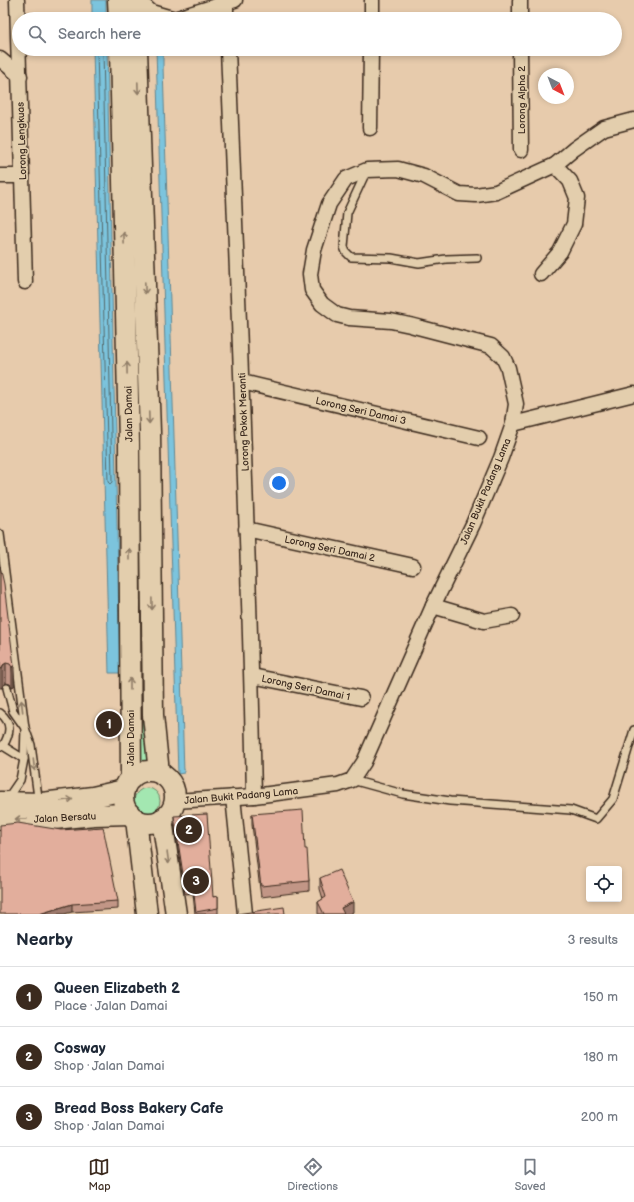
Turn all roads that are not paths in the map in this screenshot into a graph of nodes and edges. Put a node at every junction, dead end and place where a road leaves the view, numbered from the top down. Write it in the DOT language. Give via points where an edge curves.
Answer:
graph roads {
  1 [pos="17,0"];
  2 [pos="118,0"];
  3 [pos="138,0"];
  4 [pos="372,0"];
  5 [pos="520,0"];
  6 [pos="230,2"];
  7 [pos="17,12"];
  8 [pos="119,12"];
  9 [pos="137,12"];
  10 [pos="151,12"];
  11 [pos="197,12"];
  12 [pos="228,12"];
  13 [pos="372,12"];
  14 [pos="520,12"];
  15 [pos="19,56"];
  16 [pos="120,56"];
  17 [pos="137,56"];
  18 [pos="228,56"];
  19 [pos="371,56"];
  20 [pos="520,56"];
  21 [pos="0,59"];
  22 [pos="20,76"];
  23 [pos="634,120"];
  24 [pos="370,128"];
  25 [pos="521,150"];
  26 [pos="555,166"];
  27 [pos="367,170"];
  28 [pos="0,176"];
  29 [pos="22,176"];
  30 [pos="477,258"];
  31 [pos="541,274"];
  32 [pos="25,282"];
  33 [pos="242,382"];
  34 [pos="634,394"];
  35 [pos="513,424"];
  36 [pos="479,438"];
  37 [pos="246,530"];
  38 [pos="0,534"];
  39 [pos="413,566"];
  40 [pos="433,606"];
  41 [pos="512,616"];
  42 [pos="252,676"];
  43 [pos="7,688"];
  44 [pos="361,698"];
  45 [pos="0,713"];
  46 [pos="25,728"];
  47 [pos="634,730"];
  48 [pos="1,746"];
  49 [pos="24,759"];
  50 [pos="160,773"];
  51 [pos="352,780"];
  52 [pos="127,785"];
  53 [pos="254,796"];
  54 [pos="233,797"];
  55 [pos="175,801"];
  56 [pos="42,803"];
  57 [pos="1,808"];
  58 [pos="133,817"];
  59 [pos="162,819"];
  60 [pos="147,914"];
  61 [pos="176,914"];
  62 [pos="245,914"];
  1 -- 7 [label="street, Lorong Lengkuas"];
  2 -- 8 [label="main road"];
  3 -- 9 [label="main road"];
  3 -- 10 [label="street"];
  4 -- 13 [label="street"];
  5 -- 14 [label="street"];
  6 -- 11 [label="street"];
  6 -- 12 [label="street"];
  15 -- 22 [label="street, Lorong Lengkuas"];
  52 -- 16 [label="main road, Jalan Damai, one-way" via="129,443"];
  17 -- 50 [label="main road, Jalan Damai, one-way" via="150,432 153,715"];
  18 -- 33 [label="street, Lorong Pokok Meranti"];
  19 -- 24 [label="street"];
  20 -- 25 [label="street, Lorong Alpha 2"];
  21 -- 22 [label="street"];
  22 -- 29 [label="street, Lorong Lengkuas"];
  23 -- 26 [label="street, Jalan Bukit Padang Lama" via="604,128"];
  26 -- 27 [label="street, Jalan Bukit Padang Lama" via="496,192 476,195 459,194 424,176 398,169"];
  26 -- 31 [label="street" via="570,181 577,198 574,224 560,252"];
  27 -- 30 [label="lane" via="347,213 344,247 351,257 392,258 420,263"];
  27 -- 35 [label="street, Jalan Bukit Padang Lama" via="346,179 329,204 313,258 310,274 312,290 322,304 349,318 398,322 491,346 503,356 508,368 516,404"];
  28 -- 29 [label="street"];
  29 -- 32 [label="street, Lorong Lengkuas"];
  33 -- 36 [label="street, Lorong Seri Damai 3"];
  33 -- 37 [label="street, Lorong Pokok Meranti"];
  34 -- 35 [label="street"];
  35 -- 40 [label="street, Jalan Bukit Padang Lama" via="473,524"];
  37 -- 39 [label="street, Lorong Seri Damai 2"];
  37 -- 42 [label="street, Lorong Pokok Meranti"];
  46 -- 38 [label="lane, one-way"];
  40 -- 41 [label="street" via="484,621"];
  40 -- 51 [label="street, Jalan Bukit Padang Lama" via="364,762"];
  42 -- 44 [label="street, Lorong Seri Damai 1"];
  42 -- 53 [label="street, Lorong Pokok Meranti"];
  43 -- 46 [label="lane" via="13,711"];
  45 -- 48 [label="lane" via="10,727 9,737"];
  46 -- 49 [label="lane"];
  46 -- 56 [label="lane, one-way" via="31,745 38,797"];
  47 -- 51 [label="lane" via="613,799 596,819 572,810 450,802 403,794"];
  48 -- 49 [label="lane"];
  49 -- 57 [label="lane" via="20,780"];
  50 -- 52 [label="main road" via="152,771 137,774"];
  50 -- 55 [label="main road" via="172,784"];
  51 -- 53 [label="street, Jalan Bukit Padang Lama"];
  56 -- 52 [label="main road, Jalan Bersatu, one-way" via="93,797"];
  52 -- 58 [label="main road" via="125,807"];
  53 -- 54 [label="street, Jalan Bukit Padang Lama"];
  54 -- 55 [label="street, Jalan Bukit Padang Lama"];
  54 -- 62 [label="street"];
  55 -- 59 [label="main road" via="173,809"];
  56 -- 57 [label="main road, Jalan Bersatu"];
  58 -- 57 [label="main road, Jalan Bersatu, one-way" via="94,815 54,820"];
  58 -- 59 [label="main road" via="149,823"];
  58 -- 60 [label="main road"];
  59 -- 61 [label="main road, one-way"];
}
